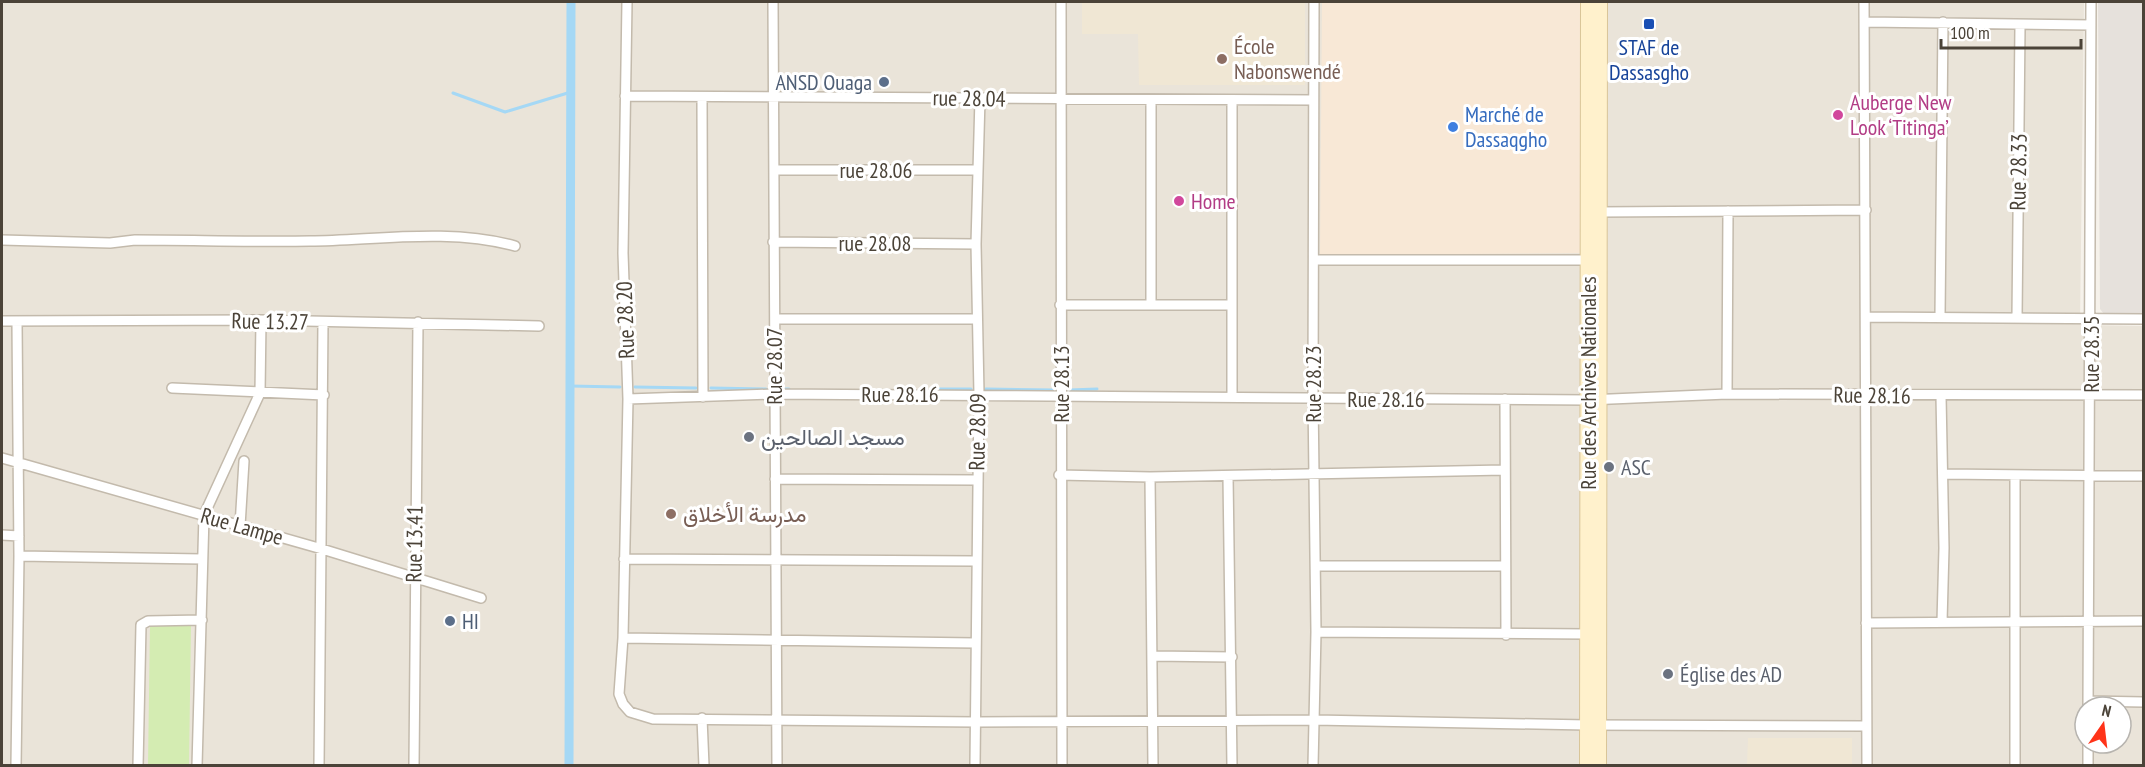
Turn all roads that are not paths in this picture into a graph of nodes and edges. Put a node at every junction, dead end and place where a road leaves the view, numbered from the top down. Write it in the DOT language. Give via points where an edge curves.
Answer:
graph roads {
  1 [pos="627,2"];
  2 [pos="773,2"];
  3 [pos="1060,2"];
  4 [pos="1314,2"];
  5 [pos="1588,2"];
  6 [pos="1600,2"];
  7 [pos="1864,2"];
  8 [pos="2091,2"];
  9 [pos="1866,22"];
  10 [pos="1943,22"];
  11 [pos="2091,25"];
  12 [pos="2020,26"];
  13 [pos="774,95"];
  14 [pos="625,96"];
  15 [pos="702,97"];
  16 [pos="980,98"];
  17 [pos="1061,99"];
  18 [pos="1151,100"];
  19 [pos="1232,100"];
  20 [pos="1313,100"];
  21 [pos="774,170"];
  22 [pos="978,170"];
  23 [pos="1866,210"];
  24 [pos="1728,211"];
  25 [pos="1600,212"];
  26 [pos="2,240"];
  27 [pos="773,242"];
  28 [pos="976,243"];
  29 [pos="515,246"];
  30 [pos="1314,260"];
  31 [pos="1588,260"];
  32 [pos="1060,305"];
  33 [pos="1151,305"];
  34 [pos="1232,305"];
  35 [pos="1866,317"];
  36 [pos="1940,317"];
  37 [pos="2017,318"];
  38 [pos="2091,318"];
  39 [pos="775,319"];
  40 [pos="977,319"];
  41 [pos="2144,319"];
  42 [pos="261,320"];
  43 [pos="2,321"];
  44 [pos="17,322"];
  45 [pos="323,322"];
  46 [pos="418,322"];
  47 [pos="539,326"];
  48 [pos="171,388"];
  49 [pos="260,393"];
  50 [pos="774,394"];
  51 [pos="979,394"];
  52 [pos="1727,394"];
  53 [pos="1866,394"];
  54 [pos="324,395"];
  55 [pos="2091,395"];
  56 [pos="2144,395"];
  57 [pos="1062,396"];
  58 [pos="1941,396"];
  59 [pos="703,397"];
  60 [pos="1232,397"];
  61 [pos="1313,398"];
  62 [pos="628,399"];
  63 [pos="1505,399"];
  64 [pos="1593,399"];
  65 [pos="2,458"];
  66 [pos="244,461"];
  67 [pos="18,463"];
  68 [pos="1504,470"];
  69 [pos="1314,472"];
  70 [pos="1944,474"];
  71 [pos="1059,475"];
  72 [pos="1228,476"];
  73 [pos="2090,476"];
  74 [pos="2144,476"];
  75 [pos="1150,477"];
  76 [pos="2015,477"];
  77 [pos="776,479"];
  78 [pos="976,480"];
  79 [pos="204,515"];
  80 [pos="240,526"];
  81 [pos="2,536"];
  82 [pos="19,536"];
  83 [pos="322,549"];
  84 [pos="19,556"];
  85 [pos="202,559"];
  86 [pos="624,559"];
  87 [pos="775,559"];
  88 [pos="975,561"];
  89 [pos="1316,566"];
  90 [pos="1504,566"];
  91 [pos="414,577"];
  92 [pos="481,598"];
  93 [pos="202,620"];
  94 [pos="1942,621"];
  95 [pos="2016,621"];
  96 [pos="2088,621"];
  97 [pos="2144,621"];
  98 [pos="1866,623"];
  99 [pos="1316,632"];
  100 [pos="1587,634"];
  101 [pos="1506,635"];
  102 [pos="623,638"];
  103 [pos="775,639"];
  104 [pos="975,643"];
  105 [pos="1152,656"];
  106 [pos="1232,657"];
  107 [pos="2088,695"];
  108 [pos="702,718"];
  109 [pos="775,720"];
  110 [pos="1233,720"];
  111 [pos="1314,720"];
  112 [pos="1154,721"];
  113 [pos="975,722"];
  114 [pos="1062,722"];
  115 [pos="1593,725"];
  116 [pos="1866,726"];
  117 [pos="16,765"];
  118 [pos="138,765"];
  119 [pos="197,765"];
  120 [pos="319,765"];
  121 [pos="414,765"];
  122 [pos="704,765"];
  123 [pos="777,765"];
  124 [pos="975,765"];
  125 [pos="1062,765"];
  126 [pos="1153,765"];
  127 [pos="1232,765"];
  128 [pos="1313,765"];
  129 [pos="1587,765"];
  130 [pos="1599,765"];
  131 [pos="1867,765"];
  132 [pos="2015,765"];
  1 -- 14 [label="street, Rue 28.20"];
  2 -- 13 [label="street, Rue 28.07"];
  3 -- 17 [label="street, Rue 28.13"];
  4 -- 20 [label="street, Rue 28.23"];
  5 -- 31 [label="street, Rue des Archives Nationales"];
  6 -- 25 [label="street, Rue des Archives Nationales"];
  7 -- 9 [label="street"];
  8 -- 11 [label="street, Rue 28.35"];
  9 -- 10 [label="street"];
  9 -- 23 [label="street"];
  10 -- 12 [label="street"];
  10 -- 36 [label="street"];
  11 -- 12 [label="street"];
  11 -- 38 [label="street, Rue 28.35"];
  12 -- 37 [label="street, Rue 28.33"];
  13 -- 15 [label="street, rue 28.04"];
  13 -- 16 [label="street, rue 28.04"];
  13 -- 21 [label="street, Rue 28.07"];
  14 -- 15 [label="street, rue 28.04"];
  14 -- 62 [label="street, Rue 28.20" via="623,253"];
  15 -- 59 [label="street"];
  16 -- 17 [label="street, rue 28.04"];
  16 -- 22 [label="street, Rue 28.09"];
  17 -- 18 [label="street, rue 28.04"];
  17 -- 32 [label="street, Rue 28.13"];
  18 -- 19 [label="street, rue 28.04"];
  18 -- 33 [label="street"];
  19 -- 20 [label="street, rue 28.04"];
  19 -- 34 [label="street"];
  20 -- 30 [label="street, Rue 28.23"];
  21 -- 22 [label="street, rue 28.06"];
  21 -- 27 [label="street, Rue 28.07"];
  22 -- 28 [label="street, Rue 28.09"];
  23 -- 24 [label="street"];
  23 -- 35 [label="street"];
  24 -- 25 [label="street"];
  24 -- 52 [label="street"];
  25 -- 64 [label="street, Rue des Archives Nationales"];
  26 -- 29 [label="street" via="110,243 364,237 489,239"];
  27 -- 28 [label="street, rue 28.08"];
  27 -- 39 [label="street, Rue 28.07"];
  28 -- 40 [label="street, Rue 28.09"];
  30 -- 31 [label="street"];
  30 -- 61 [label="street, Rue 28.23"];
  31 -- 64 [label="street, Rue des Archives Nationales"];
  32 -- 33 [label="street"];
  32 -- 57 [label="street, Rue 28.13"];
  33 -- 34 [label="street"];
  34 -- 60 [label="street"];
  35 -- 36 [label="street"];
  35 -- 53 [label="street"];
  36 -- 37 [label="street"];
  37 -- 38 [label="street"];
  38 -- 41 [label="street"];
  38 -- 55 [label="street, Rue 28.35"];
  39 -- 40 [label="street"];
  39 -- 50 [label="street, Rue 28.07"];
  40 -- 51 [label="street, Rue 28.09"];
  42 -- 44 [label="street, Rue 13.27"];
  42 -- 45 [label="street, Rue 13.27"];
  42 -- 49 [label="street"];
  43 -- 44 [label="street, Rue 13.27"];
  44 -- 67 [label="street"];
  45 -- 46 [label="street, Rue 13.27"];
  45 -- 54 [label="street"];
  46 -- 47 [label="street, Rue 13.27"];
  46 -- 91 [label="street, Rue 13.41"];
  48 -- 49 [label="street"];
  49 -- 54 [label="street"];
  49 -- 79 [label="street"];
  50 -- 51 [label="street, Rue 28.16"];
  50 -- 59 [label="street, Rue 28.16"];
  50 -- 77 [label="street, Rue 28.07"];
  51 -- 57 [label="street, Rue 28.16"];
  51 -- 78 [label="street, Rue 28.09"];
  52 -- 53 [label="street, Rue 28.16"];
  52 -- 64 [label="street, Rue 28.16"];
  53 -- 58 [label="street, Rue 28.16"];
  53 -- 98 [label="street"];
  54 -- 83 [label="street"];
  55 -- 56 [label="street, Rue 28.16"];
  55 -- 58 [label="street, Rue 28.16"];
  55 -- 73 [label="street, Rue 28.35"];
  57 -- 60 [label="street, Rue 28.16"];
  57 -- 71 [label="street, Rue 28.13"];
  58 -- 70 [label="street"];
  59 -- 62 [label="street, Rue 28.16"];
  60 -- 61 [label="street, Rue 28.16"];
  61 -- 63 [label="street, Rue 28.16"];
  61 -- 69 [label="street, Rue 28.23"];
  62 -- 86 [label="street, Rue 28.20"];
  63 -- 64 [label="street, Rue 28.16"];
  63 -- 68 [label="street"];
  64 -- 100 [label="street, Rue des Archives Nationales"];
  64 -- 115 [label="street, Rue des Archives Nationales"];
  65 -- 67 [label="street, Rue Lampe"];
  66 -- 80 [label="street"];
  67 -- 79 [label="street, Rue Lampe"];
  67 -- 82 [label="street"];
  68 -- 69 [label="street"];
  68 -- 90 [label="street"];
  69 -- 72 [label="street"];
  69 -- 89 [label="street, Rue 28.23"];
  70 -- 76 [label="street"];
  70 -- 94 [label="street"];
  71 -- 75 [label="street"];
  71 -- 114 [label="street, Rue 28.13"];
  72 -- 75 [label="street"];
  72 -- 106 [label="street"];
  73 -- 74 [label="street"];
  73 -- 76 [label="street"];
  73 -- 96 [label="street, Rue 28.35"];
  75 -- 105 [label="street"];
  76 -- 95 [label="street"];
  77 -- 78 [label="street"];
  77 -- 87 [label="street, Rue 28.07"];
  78 -- 88 [label="street, Rue 28.09"];
  79 -- 80 [label="street, Rue Lampe"];
  79 -- 85 [label="street"];
  80 -- 83 [label="street, Rue Lampe"];
  81 -- 82 [label="street"];
  82 -- 84 [label="street"];
  83 -- 91 [label="street, Rue Lampe"];
  83 -- 120 [label="street"];
  84 -- 85 [label="street"];
  84 -- 117 [label="street"];
  85 -- 93 [label="street"];
  86 -- 87 [label="street"];
  86 -- 102 [label="street, Rue 28.20"];
  87 -- 88 [label="street"];
  87 -- 103 [label="street, Rue 28.07"];
  88 -- 104 [label="street, Rue 28.09"];
  89 -- 90 [label="street"];
  89 -- 99 [label="street, Rue 28.23"];
  90 -- 101 [label="street"];
  91 -- 92 [label="street, Rue Lampe"];
  91 -- 121 [label="street, Rue 13.41"];
  93 -- 118 [label="street" via="148,621 141,625"];
  93 -- 119 [label="street"];
  94 -- 95 [label="street"];
  94 -- 98 [label="street"];
  95 -- 96 [label="street"];
  95 -- 132 [label="street"];
  96 -- 97 [label="street"];
  96 -- 107 [label="street, Rue 28.35"];
  98 -- 116 [label="street"];
  99 -- 101 [label="street"];
  99 -- 111 [label="street, Rue 28.23"];
  100 -- 101 [label="street"];
  100 -- 115 [label="street, Rue des Archives Nationales"];
  102 -- 103 [label="street"];
  102 -- 108 [label="street, Rue 28.20" via="619,694 623,705 630,712 653,719"];
  103 -- 104 [label="street"];
  103 -- 109 [label="street, Rue 28.07"];
  104 -- 113 [label="street, Rue 28.09"];
  105 -- 106 [label="street"];
  105 -- 112 [label="street"];
  106 -- 110 [label="street"];
  108 -- 109 [label="street"];
  108 -- 122 [label="street"];
  109 -- 113 [label="street"];
  109 -- 123 [label="street, Rue 28.07"];
  110 -- 111 [label="street"];
  110 -- 112 [label="street"];
  110 -- 127 [label="street"];
  111 -- 115 [label="street"];
  111 -- 128 [label="street, Rue 28.23"];
  112 -- 114 [label="street"];
  112 -- 126 [label="street"];
  113 -- 114 [label="street"];
  113 -- 124 [label="street, Rue 28.09"];
  114 -- 125 [label="street, Rue 28.13"];
  115 -- 116 [label="street"];
  115 -- 129 [label="street, Rue des Archives Nationales"];
  115 -- 130 [label="street, Rue des Archives Nationales"];
  116 -- 131 [label="street"];
}
